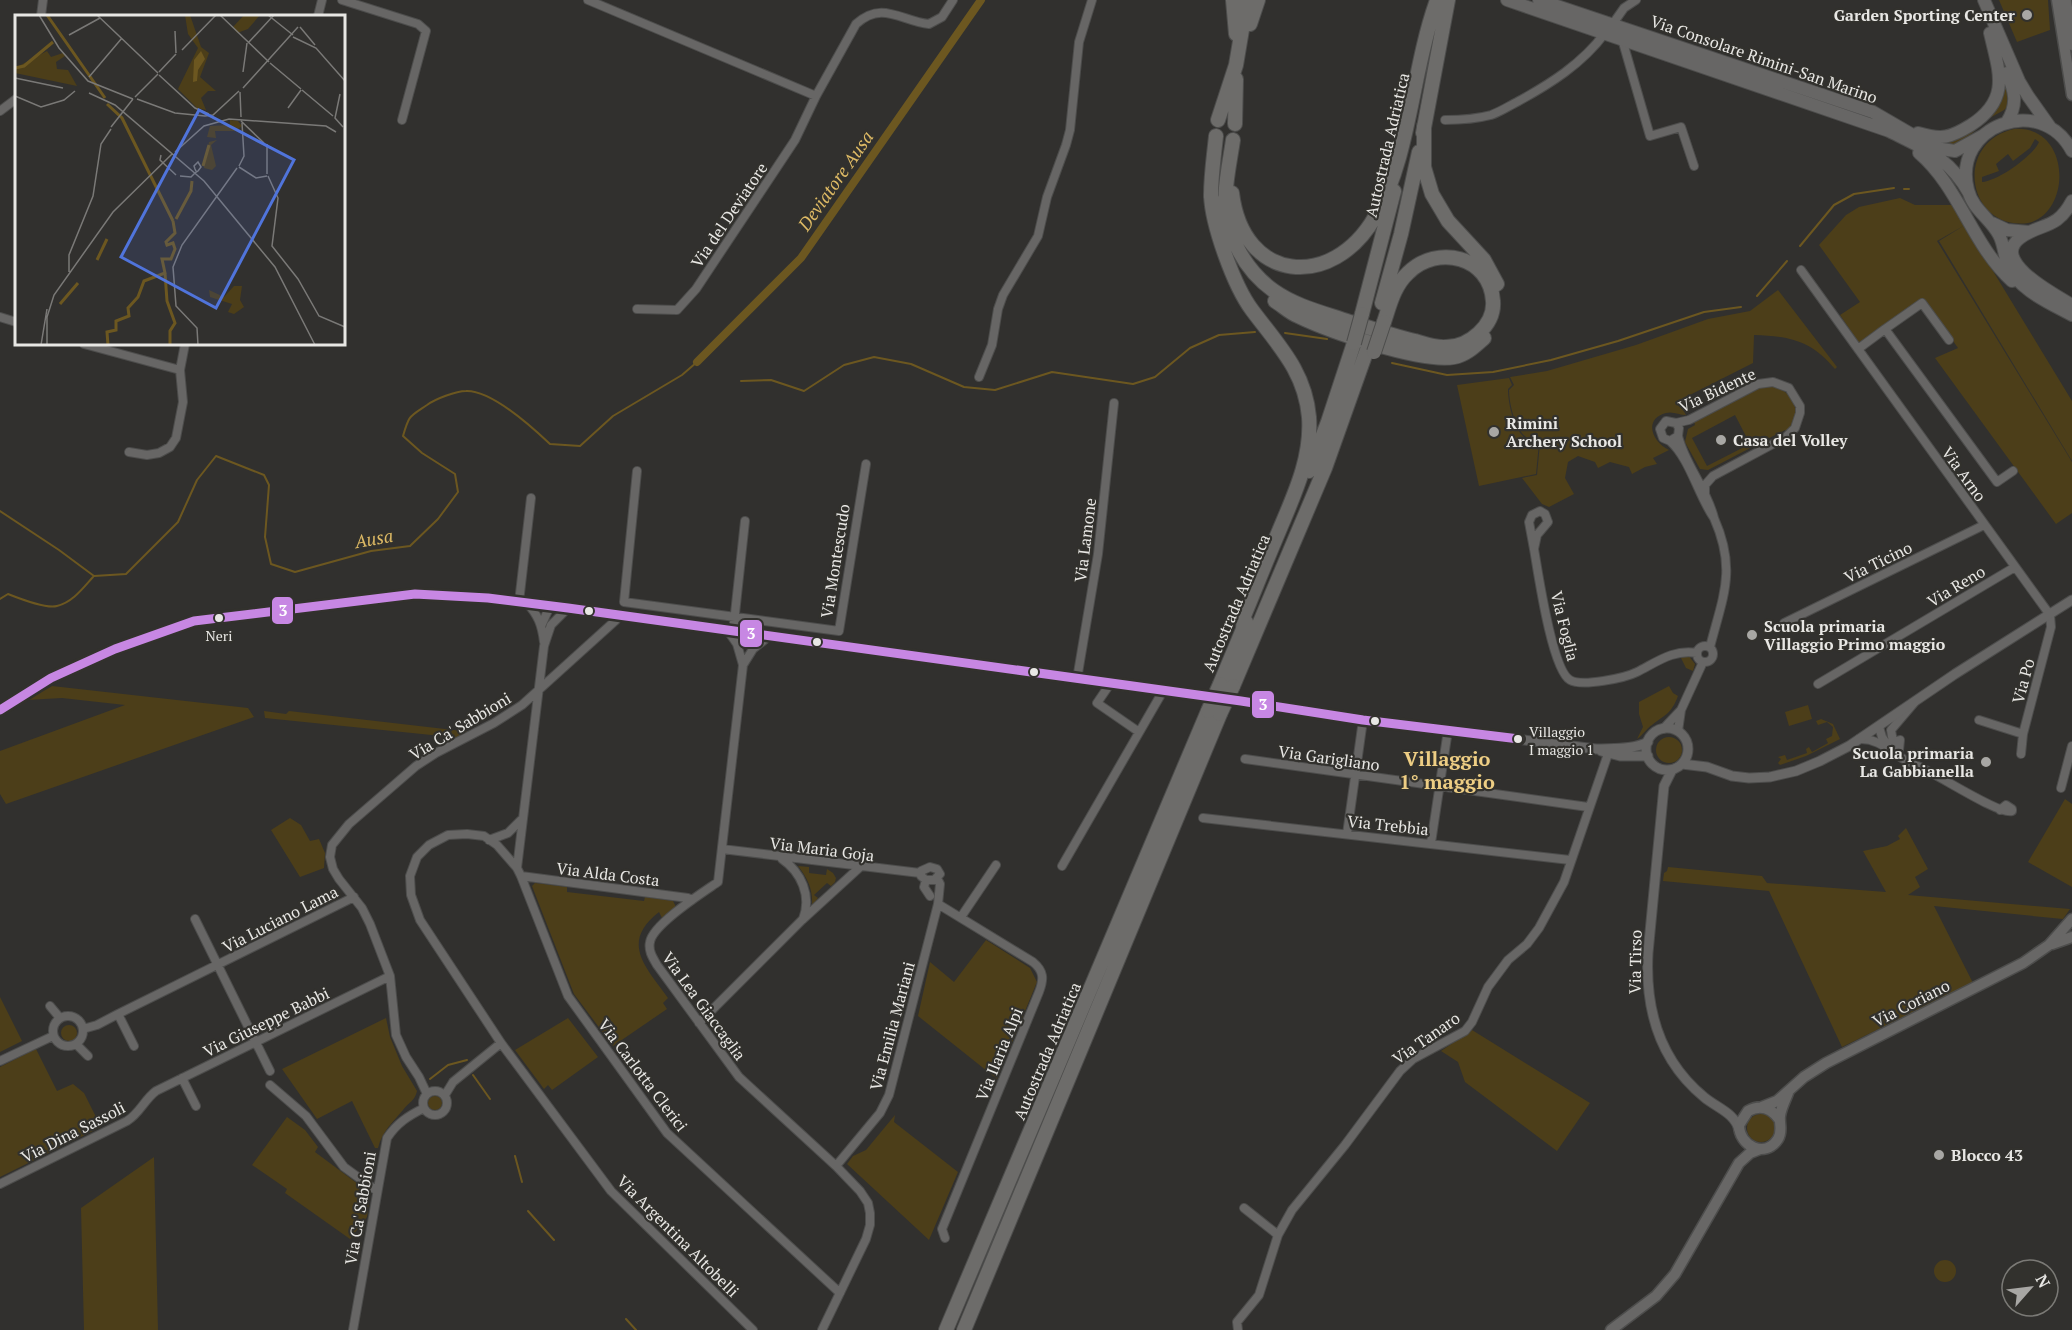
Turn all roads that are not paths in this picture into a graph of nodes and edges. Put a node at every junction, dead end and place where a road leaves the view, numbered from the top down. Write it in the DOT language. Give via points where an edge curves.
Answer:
graph roads {
  1 [pos="43,0"];
  2 [pos="322,0"];
  3 [pos="342,0"];
  4 [pos="588,0"];
  5 [pos="953,0"];
  6 [pos="1092,0"];
  7 [pos="1233,0"];
  8 [pos="1247,0"];
  9 [pos="1258,0"];
  10 [pos="1507,0"];
  11 [pos="1539,0"];
  12 [pos="1636,0"];
  13 [pos="1975,0"];
  14 [pos="1984,0"];
  15 [pos="2057,0"];
  16 [pos="2066,0"];
  17 [pos="1442,1"];
  18 [pos="41,15"];
  19 [pos="318,15"];
  20 [pos="1609,29"];
  21 [pos="1990,33"];
  22 [pos="1622,39"];
  23 [pos="2072,45"];
  24 [pos="1237,63"];
  25 [pos="2072,95"];
  26 [pos="816,96"];
  27 [pos="15,100"];
  28 [pos="0,111"];
  29 [pos="402,120"];
  30 [pos="1218,120"];
  31 [pos="1445,120"];
  32 [pos="2007,122"];
  33 [pos="1235,124"];
  34 [pos="1424,126"];
  35 [pos="2050,128"];
  36 [pos="1889,131"];
  37 [pos="1908,131"];
  38 [pos="1984,135"];
  39 [pos="1216,136"];
  40 [pos="1233,140"];
  41 [pos="2072,151"];
  42 [pos="1694,166"];
  43 [pos="1229,170"];
  44 [pos="1969,194"];
  45 [pos="1211,197"];
  46 [pos="2072,201"];
  47 [pos="2072,210"];
  48 [pos="1984,217"];
  49 [pos="2057,220"];
  50 [pos="2033,231"];
  51 [pos="1801,270"];
  52 [pos="2043,299"];
  53 [pos="2072,304"];
  54 [pos="637,309"];
  55 [pos="2072,315"];
  56 [pos="0,317"];
  57 [pos="15,322"];
  58 [pos="1380,322"];
  59 [pos="1885,329"];
  60 [pos="1949,340"];
  61 [pos="88,345"];
  62 [pos="185,345"];
  63 [pos="1858,349"];
  64 [pos="180,370"];
  65 [pos="979,377"];
  66 [pos="1114,403"];
  67 [pos="1676,423"];
  68 [pos="1678,436"];
  69 [pos="1670,441"];
  70 [pos="129,452"];
  71 [pos="866,464"];
  72 [pos="637,471"];
  73 [pos="2013,471"];
  74 [pos="1705,493"];
  75 [pos="531,498"];
  76 [pos="1714,518"];
  77 [pos="745,521"];
  78 [pos="1984,525"];
  79 [pos="1534,549"];
  80 [pos="2015,567"];
  81 [pos="2072,600"];
  82 [pos="523,603"];
  83 [pos="550,606"];
  84 [pos="568,608"];
  85 [pos="2072,608"];
  86 [pos="2050,615"];
  87 [pos="618,616"];
  88 [pos="735,617"];
  89 [pos="553,623"];
  90 [pos="1784,623"];
  91 [pos="541,626"];
  92 [pos="1244,629"];
  93 [pos="731,631"];
  94 [pos="749,634"];
  95 [pos="768,637"];
  96 [pos="544,646"];
  97 [pos="1710,647"];
  98 [pos="740,651"];
  99 [pos="1697,653"];
  100 [pos="749,654"];
  101 [pos="1703,662"];
  102 [pos="743,665"];
  103 [pos="1077,679"];
  104 [pos="1110,684"];
  105 [pos="1818,684"];
  106 [pos="1227,685"];
  107 [pos="538,689"];
  108 [pos="1163,691"];
  109 [pos="1917,700"];
  110 [pos="0,710"];
  111 [pos="1681,710"];
  112 [pos="1214,713"];
  113 [pos="1363,720"];
  114 [pos="1979,720"];
  115 [pos="1880,726"];
  116 [pos="1663,729"];
  117 [pos="1448,730"];
  118 [pos="1678,731"];
  119 [pos="1139,732"];
  120 [pos="2024,734"];
  121 [pos="1858,739"];
  122 [pos="1648,742"];
  123 [pos="1891,745"];
  124 [pos="2072,746"];
  125 [pos="1596,749"];
  126 [pos="1688,750"];
  127 [pos="1608,754"];
  128 [pos="2021,754"];
  129 [pos="1648,756"];
  130 [pos="1245,759"];
  131 [pos="1682,764"];
  132 [pos="1917,764"];
  133 [pos="1707,767"];
  134 [pos="1658,768"];
  135 [pos="1672,770"];
  136 [pos="1355,776"];
  137 [pos="1440,786"];
  138 [pos="1664,786"];
  139 [pos="2061,788"];
  140 [pos="1588,807"];
  141 [pos="2000,810"];
  142 [pos="1203,818"];
  143 [pos="522,819"];
  144 [pos="1347,834"];
  145 [pos="489,840"];
  146 [pos="1431,843"];
  147 [pos="722,849"];
  148 [pos="778,857"];
  149 [pos="1570,860"];
  150 [pos="996,865"];
  151 [pos="1062,866"];
  152 [pos="860,867"];
  153 [pos="517,868"];
  154 [pos="920,873"];
  155 [pos="521,876"];
  156 [pos="937,878"];
  157 [pos="926,880"];
  158 [pos="930,896"];
  159 [pos="354,897"];
  160 [pos="692,900"];
  161 [pos="938,904"];
  162 [pos="961,917"];
  163 [pos="2072,918"];
  164 [pos="195,919"];
  165 [pos="802,920"];
  166 [pos="2072,937"];
  167 [pos="2049,945"];
  168 [pos="218,965"];
  169 [pos="390,976"];
  170 [pos="50,1006"];
  171 [pos="118,1014"];
  172 [pos="60,1018"];
  173 [pos="699,1023"];
  174 [pos="83,1029"];
  175 [pos="53,1036"];
  176 [pos="255,1042"];
  177 [pos="501,1043"];
  178 [pos="76,1044"];
  179 [pos="134,1046"];
  180 [pos="88,1056"];
  181 [pos="0,1061"];
  182 [pos="270,1071"];
  183 [pos="182,1078"];
  184 [pos="270,1085"];
  185 [pos="1790,1090"];
  186 [pos="427,1095"];
  187 [pos="445,1095"];
  188 [pos="196,1106"];
  189 [pos="1762,1107"];
  190 [pos="424,1108"];
  191 [pos="1724,1110"];
  192 [pos="1748,1111"];
  193 [pos="1779,1119"];
  194 [pos="1741,1134"];
  195 [pos="1760,1149"];
  196 [pos="1739,1163"];
  197 [pos="836,1166"];
  198 [pos="0,1184"];
  199 [pos="377,1191"];
  200 [pos="1244,1208"];
  201 [pos="1278,1234"];
  202 [pos="945,1238"];
  203 [pos="840,1293"];
  204 [pos="353,1330"];
  205 [pos="753,1330"];
  206 [pos="822,1330"];
  207 [pos="946,1330"];
  208 [pos="964,1330"];
  209 [pos="1238,1330"];
  210 [pos="1611,1330"];
  1 -- 18 [label="street"];
  2 -- 19 [label="street"];
  3 -- 29 [label="street" via="418,24 426,31"];
  4 -- 26 [label="street"];
  5 -- 26 [label="street, Via del Deviatore" via="942,17 929,24 878,11 863,17"];
  6 -- 65 [label="street" via="1079,42 1066,145 1038,236 1003,295 992,345"];
  7 -- 24 [label="highway"];
  8 -- 24 [label="highway"];
  9 -- 24 [label="highway"];
  10 -- 20 [label="main road, Via Consolare Rimini-San Marino"];
  11 -- 20 [label="main road, Via Consolare Rimini-San Marino"];
  12 -- 20 [label="street" via="1624,8"];
  13 -- 21 [label="main road"];
  14 -- 35 [label="main road" via="2019,81"];
  15 -- 25 [label="main road"];
  16 -- 23 [label="main road"];
  17 -- 34 [label="highway, Autostrada Adriatica"];
  17 -- 43 [label="highway" via="1425,33 1398,158 1385,197 1373,220 1346,250 1331,260 1298,267 1267,259 1248,241 1238,221"];
  17 -- 92 [label="highway, Autostrada Adriatica, bridge" via="1354,343 1324,433"];
  20 -- 22 [label="main road, Via Consolare Rimini-San Marino"];
  20 -- 31 [label="street" via="1567,72 1535,92 1494,114"];
  20 -- 37 [label="main road, Via Consolare Rimini-San Marino" via="1873,112"];
  21 -- 32 [label="main road" via="2015,93 2014,109"];
  21 -- 37 [label="main road, Via Consolare Rimini-San Marino" via="1999,88 1988,112 1952,136 1938,138"];
  22 -- 36 [label="main road, Via Consolare Rimini-San Marino"];
  22 -- 42 [label="street" via="1650,136 1681,127"];
  24 -- 30 [label="highway"];
  24 -- 33 [label="highway"];
  26 -- 54 [label="street, Via del Deviatore" via="795,140 696,289 677,310"];
  27 -- 28 [label="street"];
  32 -- 35 [label="main road" via="2027,120"];
  32 -- 38 [label="main road"];
  34 -- 45 [label="highway" via="1424,167 1432,194 1448,220 1484,260 1496,281 1499,297 1494,325 1469,351 1455,357 1420,356 1297,316 1251,279 1233,249"];
  34 -- 58 [label="highway, Autostrada Adriatica"];
  35 -- 41 [label="main road"];
  36 -- 44 [label="main road, Via Consolare Rimini-San Marino" via="1950,166"];
  36 -- 52 [label="main road, Via Consolare Rimini-San Marino" via="1939,172 1996,264 2025,290"];
  37 -- 38 [label="main road, Via Consolare Rimini-San Marino" via="1946,151 1954,151"];
  38 -- 44 [label="main road" via="1968,160"];
  39 -- 45 [label="highway"];
  40 -- 43 [label="highway"];
  43 -- 58 [label="highway" via="1225,213 1237,248 1246,264 1286,299 1393,336 1448,348 1469,341 1486,326 1494,302 1490,288 1475,267 1458,257 1439,256 1407,273"];
  44 -- 48 [label="main road, Via Consolare Rimini-San Marino"];
  45 -- 92 [label="highway" via="1238,287 1295,367 1305,391 1309,418 1302,474 1244,616"];
  46 -- 49 [label="main road"];
  47 -- 49 [label="main road"];
  48 -- 50 [label="main road" via="2005,229"];
  48 -- 52 [label="main road, Via Consolare Rimini-San Marino" via="2000,236 2012,273"];
  49 -- 50 [label="main road"];
  50 -- 53 [label="main road" via="2016,242 2014,260 2031,279"];
  51 -- 63 [label="street, Via Arno"];
  52 -- 55 [label="main road"];
  56 -- 57 [label="street"];
  58 -- 106 [label="highway, Autostrada Adriatica, bridge" via="1339,450 1325,468"];
  59 -- 60 [label="street" via="1922,303"];
  59 -- 63 [label="street"];
  59 -- 73 [label="street, Via Arno" via="1998,482"];
  61 -- 64 [label="street"];
  62 -- 64 [label="street"];
  63 -- 78 [label="street, Via Arno"];
  64 -- 70 [label="street" via="183,402 176,438 159,453"];
  66 -- 103 [label="street, Via Lamone" via="1098,555"];
  67 -- 68 [label="street, Via Bidente"];
  67 -- 69 [label="street, Via Bidente" via="1666,421 1660,429 1661,436"];
  67 -- 74 [label="street, Via Bidente" via="1758,384 1779,383 1796,397 1800,413 1791,434 1713,476 1705,485"];
  68 -- 69 [label="street, Via Bidente"];
  68 -- 74 [label="street, Via Bidente"];
  69 -- 76 [label="street, Via Bidente"];
  71 -- 88 [label="street, Via Montescudo" via="839,631"];
  72 -- 88 [label="street, Via Montescudo" via="624,602"];
  74 -- 76 [label="street, Via Bidente"];
  75 -- 82 [label="street"];
  76 -- 97 [label="street, Via Bidente" via="1723,538 1727,573"];
  77 -- 88 [label="street"];
  78 -- 80 [label="street, Via Arno"];
  78 -- 90 [label="street, Via Ticino"];
  79 -- 99 [label="street, Via Foglia" via="1550,631 1560,668 1569,680 1585,683 1629,675 1677,652"];
  80 -- 86 [label="street, Via Arno"];
  80 -- 105 [label="street, Via Reno"];
  81 -- 86 [label="street"];
  82 -- 83 [label="street"];
  82 -- 91 [label="street" via="537,615"];
  82 -- 110 [label="street" via="415,594 194,621 62,673"];
  83 -- 84 [label="street"];
  83 -- 89 [label="street"];
  83 -- 91 [label="street"];
  84 -- 87 [label="street"];
  84 -- 89 [label="street"];
  85 -- 86 [label="street"];
  86 -- 109 [label="street"];
  86 -- 120 [label="street, Via Po" via="2051,627"];
  87 -- 93 [label="street"];
  87 -- 107 [label="street, Via Ca' Sabbioni"];
  88 -- 93 [label="street"];
  89 -- 96 [label="street"];
  91 -- 96 [label="street"];
  92 -- 106 [label="highway, Autostrada Adriatica"];
  93 -- 94 [label="street"];
  93 -- 98 [label="street, Via Lea Giaccaglia"];
  94 -- 95 [label="street"];
  94 -- 98 [label="street"];
  94 -- 100 [label="street, Via Lea Giaccaglia"];
  95 -- 100 [label="street, Via Lea Giaccaglia"];
  95 -- 103 [label="street"];
  96 -- 107 [label="street"];
  97 -- 99 [label="street" via="1702,646"];
  97 -- 101 [label="street, Via Bidente" via="1712,658"];
  98 -- 102 [label="street, Via Lea Giaccaglia"];
  99 -- 101 [label="street"];
  100 -- 102 [label="street, Via Lea Giaccaglia"];
  101 -- 111 [label="street, Via Bidente"];
  102 -- 147 [label="street, Via Lea Giaccaglia"];
  103 -- 104 [label="street"];
  104 -- 108 [label="street"];
  104 -- 119 [label="street" via="1097,703"];
  106 -- 112 [label="highway, Autostrada Adriatica, bridge"];
  107 -- 143 [label="street"];
  107 -- 159 [label="street, Via Ca' Sabbioni" via="504,717 417,766 341,832 332,845 330,857 339,879"];
  108 -- 113 [label="street"];
  108 -- 119 [label="street"];
  109 -- 115 [label="street"];
  109 -- 123 [label="street" via="1892,728"];
  111 -- 116 [label="street, Via Bidente"];
  111 -- 118 [label="street, Via Bidente"];
  112 -- 207 [label="highway, Autostrada Adriatica"];
  112 -- 208 [label="highway, Autostrada Adriatica"];
  113 -- 117 [label="street"];
  113 -- 136 [label="street"];
  114 -- 120 [label="street"];
  115 -- 121 [label="street"];
  115 -- 123 [label="street"];
  116 -- 118 [label="street"];
  116 -- 122 [label="street"];
  117 -- 125 [label="street"];
  117 -- 137 [label="street"];
  118 -- 126 [label="street" via="1686,739"];
  119 -- 151 [label="street"];
  120 -- 128 [label="street, Via Po"];
  121 -- 123 [label="street"];
  121 -- 133 [label="street" via="1820,761 1770,777 1732,776"];
  122 -- 125 [label="street" via="1639,747"];
  122 -- 129 [label="street"];
  123 -- 132 [label="street"];
  123 -- 132 [label="street" via="1906,760"];
  124 -- 139 [label="street"];
  125 -- 127 [label="street"];
  126 -- 131 [label="street"];
  126 -- 133 [label="street"];
  127 -- 129 [label="street"];
  127 -- 140 [label="street, Via Tanaro"];
  129 -- 134 [label="street"];
  130 -- 136 [label="street, Via Garigliano"];
  131 -- 133 [label="street"];
  131 -- 135 [label="street"];
  132 -- 141 [label="street"];
  134 -- 135 [label="street"];
  134 -- 138 [label="street, Via Tirso"];
  135 -- 138 [label="street, Via Tirso"];
  136 -- 137 [label="street, Via Garigliano"];
  136 -- 144 [label="street"];
  137 -- 140 [label="street, Via Garigliano"];
  137 -- 146 [label="street"];
  138 -- 191 [label="street, Via Tirso" via="1647,953 1651,1016 1679,1071 1698,1092"];
  140 -- 149 [label="street, Via Tanaro"];
  142 -- 144 [label="street, Via Trebbia"];
  143 -- 145 [label="street" via="508,833"];
  143 -- 153 [label="street"];
  144 -- 146 [label="street, Via Trebbia"];
  145 -- 153 [label="street"];
  145 -- 177 [label="street, Via Argentina Altobelli" via="484,836 448,835 429,844 417,857 410,876 411,895 420,920"];
  146 -- 149 [label="street, Via Trebbia"];
  147 -- 148 [label="street, Via Maria Goja"];
  147 -- 160 [label="street, Via Lea Giaccaglia" via="718,882"];
  148 -- 152 [label="street, Via Maria Goja"];
  148 -- 165 [label="street" via="791,866 804,886 807,903"];
  149 -- 201 [label="street, Via Tanaro" via="1564,882 1539,928 1493,979 1465,1031 1413,1059 1400,1071 1292,1210"];
  150 -- 162 [label="street"];
  152 -- 154 [label="street, Via Maria Goja"];
  152 -- 165 [label="street"];
  153 -- 155 [label="street, Via Carlotta Clerici"];
  154 -- 156 [label="street, Via Maria Goja" via="934,867 940,874"];
  154 -- 157 [label="street"];
  155 -- 160 [label="street, Via Alda Costa"];
  155 -- 203 [label="street, Via Carlotta Clerici" via="568,996 667,1133"];
  156 -- 157 [label="street"];
  156 -- 161 [label="street, Via Emilia Mariani"];
  157 -- 158 [label="street" via="924,887"];
  159 -- 168 [label="street, Via Luciano Lama"];
  159 -- 169 [label="street, Via Ca' Sabbioni" via="370,924"];
  160 -- 173 [label="street, Via Lea Giaccaglia" via="657,929 649,945 657,965"];
  161 -- 162 [label="street, Via Ilaria Alpi"];
  161 -- 197 [label="street, Via Emilia Mariani" via="889,1095 880,1113"];
  162 -- 202 [label="street, Via Ilaria Alpi" via="1033,962 1042,971 1043,983 942,1229"];
  163 -- 167 [label="main road, Via Coriano"];
  164 -- 168 [label="street, Via Luciano Lama"];
  165 -- 173 [label="street"];
  166 -- 167 [label="main road, Via Coriano"];
  167 -- 185 [label="main road, Via Coriano" via="2023,963 1826,1063"];
  168 -- 171 [label="street, Via Luciano Lama"];
  168 -- 176 [label="street, Via Luciano Lama"];
  169 -- 176 [label="street, Via Giuseppe Babbi"];
  169 -- 186 [label="street, Via Ca' Sabbioni" via="396,1035"];
  170 -- 172 [label="street"];
  171 -- 174 [label="street, Via Luciano Lama"];
  171 -- 179 [label="street"];
  172 -- 174 [label="street" via="71,1016"];
  172 -- 175 [label="street"];
  173 -- 197 [label="street, Via Lea Giaccaglia" via="739,1077"];
  174 -- 178 [label="street"];
  175 -- 178 [label="street" via="65,1047"];
  175 -- 181 [label="street"];
  176 -- 182 [label="street, Via Luciano Lama"];
  176 -- 183 [label="street, Via Giuseppe Babbi"];
  177 -- 187 [label="street" via="453,1082"];
  177 -- 205 [label="street, Via Argentina Altobelli" via="611,1191"];
  178 -- 180 [label="street"];
  183 -- 188 [label="street"];
  183 -- 198 [label="street, Via Dina Sassoli" via="148,1096 141,1109 127,1121"];
  184 -- 199 [label="street" via="306,1116 344,1167"];
  185 -- 189 [label="main road, Via Coriano"];
  185 -- 193 [label="main road"];
  186 -- 187 [label="street" via="434,1091"];
  186 -- 190 [label="street"];
  187 -- 190 [label="street" via="448,1103 442,1114 434,1116"];
  189 -- 192 [label="main road"];
  189 -- 193 [label="main road"];
  190 -- 199 [label="street, Via Ca' Sabbioni" via="407,1116 387,1138"];
  191 -- 192 [label="street"];
  191 -- 194 [label="street, Via Tirso" via="1737,1122"];
  192 -- 194 [label="main road" via="1741,1119"];
  193 -- 195 [label="main road" via="1777,1141"];
  194 -- 195 [label="main road" via="1753,1148"];
  194 -- 196 [label="main road"];
  195 -- 196 [label="main road"];
  196 -- 210 [label="main road" via="1675,1274 1656,1296"];
  197 -- 203 [label="street, Via Lea Giaccaglia" via="860,1191 870,1213 866,1239"];
  199 -- 204 [label="street, Via Ca' Sabbioni"];
  200 -- 201 [label="street"];
  201 -- 209 [label="street, Via Tanaro" via="1259,1295 1237,1322"];
  203 -- 206 [label="street, Via Lea Giaccaglia"];
}
